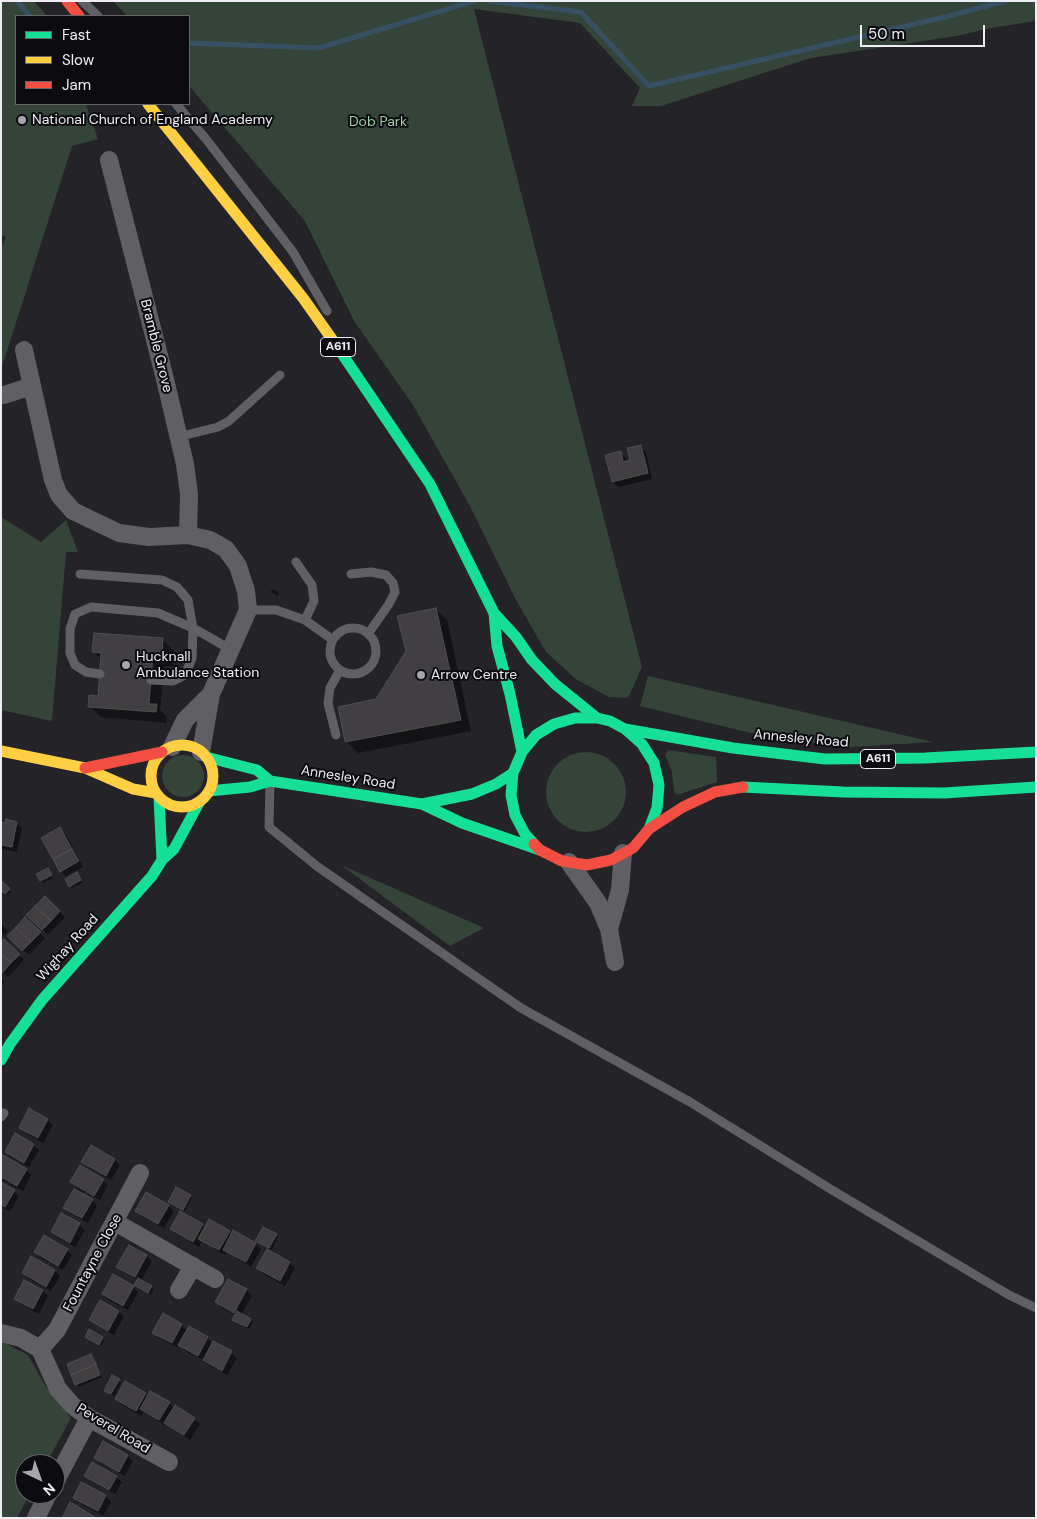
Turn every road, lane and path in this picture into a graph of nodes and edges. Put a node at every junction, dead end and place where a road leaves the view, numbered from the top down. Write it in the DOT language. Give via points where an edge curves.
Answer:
graph roads {
  1 [pos="67,1"];
  2 [pos="82,1"];
  3 [pos="78,15"];
  4 [pos="97,15"];
  5 [pos="149,105"];
  6 [pos="177,105"];
  7 [pos="109,160"];
  8 [pos="24,350"];
  9 [pos="344,356"];
  10 [pos="280,375"];
  11 [pos="32,386"];
  12 [pos="4,395"];
  13 [pos="178,436"];
  14 [pos="188,534"];
  15 [pos="296,562"];
  16 [pos="80,574"];
  17 [pos="351,574"];
  18 [pos="248,610"];
  19 [pos="494,612"];
  20 [pos="305,620"];
  21 [pos="193,628"];
  22 [pos="368,634"];
  23 [pos="333,640"];
  24 [pos="230,649"];
  25 [pos="340,670"];
  26 [pos="100,674"];
  27 [pos="151,680"];
  28 [pos="211,694"];
  29 [pos="597,718"];
  30 [pos="625,729"];
  31 [pos="336,735"];
  32 [pos="167,750"];
  33 [pos="1,751"];
  34 [pos="522,752"];
  35 [pos="1036,752"];
  36 [pos="204,755"];
  37 [pos="85,768"];
  38 [pos="513,774"];
  39 [pos="270,780"];
  40 [pos="1036,787"];
  41 [pos="209,791"];
  42 [pos="157,795"];
  43 [pos="200,801"];
  44 [pos="422,804"];
  45 [pos="649,829"];
  46 [pos="540,850"];
  47 [pos="623,853"];
  48 [pos="162,860"];
  49 [pos="569,862"];
  50 [pos="610,929"];
  51 [pos="615,962"];
  52 [pos="1,1060"];
  53 [pos="140,1173"];
  54 [pos="114,1222"];
  55 [pos="193,1266"];
  56 [pos="215,1279"];
  57 [pos="179,1290"];
  58 [pos="1036,1308"];
  59 [pos="1,1333"];
  60 [pos="40,1349"];
  61 [pos="89,1418"];
  62 [pos="169,1462"];
  63 [pos="65,1463"];
  64 [pos="43,1504"];
  65 [pos="36,1518"];
  1 -- 3 [label="main road"];
  2 -- 4 [label="lane"];
  5 -- 9 [label="main road, A611" via="303,298"];
  6 -- 9 [label="lane" via="293,252 325,306"];
  7 -- 13 [label="street, Bramble Grove"];
  8 -- 11 [label="street"];
  9 -- 19 [label="main road, A611" via="430,484"];
  10 -- 13 [label="lane" via="229,421 218,427"];
  11 -- 12 [label="street"];
  11 -- 14 [label="street" via="53,480 59,495 73,511 119,534 140,537"];
  13 -- 14 [label="street, Bramble Grove" via="189,494"];
  14 -- 18 [label="street" via="218,544 233,557 243,578"];
  15 -- 20 [label="lane" via="312,584 314,601"];
  16 -- 21 [label="lane" via="162,580 177,587 188,600"];
  17 -- 22 [label="lane" via="371,572 386,575 393,583 395,592 390,604"];
  18 -- 20 [label="lane" via="276,610"];
  18 -- 24 [label="street"];
  19 -- 29 [label="main road, A611" via="555,684"];
  19 -- 34 [label="main road, A611" via="497,646"];
  20 -- 23 [label="lane"];
  21 -- 24 [label="lane"];
  21 -- 26 [label="lane" via="158,614 91,607 75,614 70,629 70,653 74,665 86,672"];
  21 -- 27 [label="lane" via="192,658 185,675 173,680"];
  22 -- 23 [label="lane" via="349,628"];
  22 -- 25 [label="lane" via="375,645 371,665 353,674"];
  23 -- 25 [label="lane" via="330,646 332,660"];
  24 -- 28 [label="street"];
  25 -- 31 [label="lane" via="330,688 328,703"];
  28 -- 32 [label="street" via="185,720"];
  28 -- 36 [label="street"];
  29 -- 30 [label="main road"];
  29 -- 34 [label="main road" via="575,718 554,724 536,735"];
  30 -- 35 [label="main road, Annesley Road / A611" via="733,748 826,759"];
  30 -- 45 [label="main road" via="642,744 656,770 659,785 657,808"];
  32 -- 36 [label="main road" via="184,745"];
  32 -- 37 [label="main road"];
  32 -- 42 [label="main road" via="155,761 151,771"];
  33 -- 37 [label="main road"];
  34 -- 38 [label="main road"];
  36 -- 39 [label="main road, Annesley Road" via="257,770"];
  36 -- 41 [label="main road" via="212,774"];
  37 -- 42 [label="main road" via="133,789"];
  38 -- 44 [label="main road, Annesley Road" via="472,794"];
  38 -- 46 [label="main road" via="511,795 515,816 525,834"];
  39 -- 41 [label="main road, Annesley Road" via="250,787"];
  39 -- 44 [label="main road, Annesley Road"];
  39 -- 58 [label="lane" via="270,827 318,867 414,935 521,1008 690,1102 832,1190"];
  40 -- 45 [label="main road" via="944,793 738,787 715,792 691,803"];
  41 -- 43 [label="main road"];
  42 -- 43 [label="main road" via="168,804 179,807"];
  42 -- 48 [label="main road"];
  43 -- 48 [label="main road, Wighay Road" via="174,849"];
  44 -- 46 [label="main road, Annesley Road" via="462,823"];
  45 -- 47 [label="main road" via="633,848"];
  46 -- 49 [label="main road" via="562,862"];
  47 -- 49 [label="main road" via="611,860 587,865"];
  47 -- 50 [label="street" via="620,890"];
  48 -- 52 [label="main road, Wighay Road" via="152,876 42,1000"];
  49 -- 50 [label="street" via="598,903"];
  50 -- 51 [label="street"];
  53 -- 54 [label="street, Fountayne Close"];
  54 -- 55 [label="street"];
  54 -- 60 [label="street, Fountayne Close" via="57,1330"];
  55 -- 56 [label="street"];
  55 -- 57 [label="street"];
  59 -- 60 [label="street" via="21,1338"];
  60 -- 61 [label="street, Peverel Road" via="58,1390"];
  61 -- 62 [label="street, Peverel Road"];
  61 -- 63 [label="street"];
  64 -- 65 [label="street"];
}
